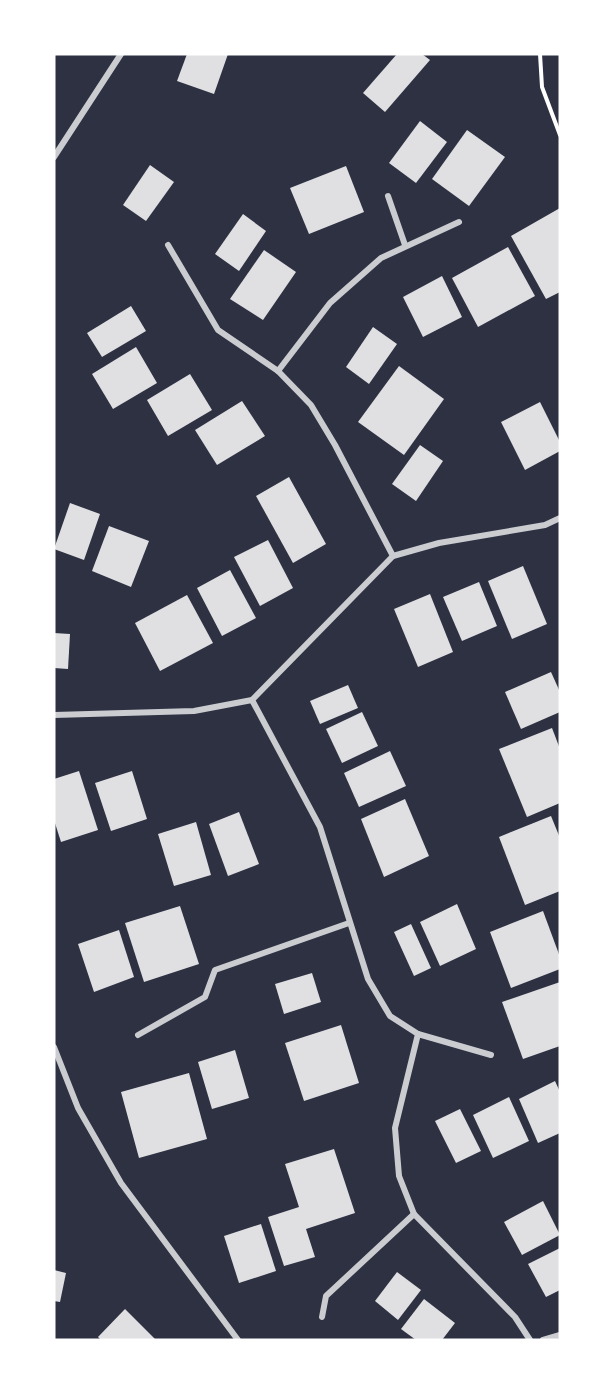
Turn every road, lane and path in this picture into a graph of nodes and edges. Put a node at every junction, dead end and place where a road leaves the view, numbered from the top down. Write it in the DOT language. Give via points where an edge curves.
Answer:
graph roads {
  1 [pos="121,54"];
  2 [pos="540,54"];
  3 [pos="560,135"];
  4 [pos="54,157"];
  5 [pos="388,196"];
  6 [pos="459,222"];
  7 [pos="168,245"];
  8 [pos="405,245"];
  9 [pos="278,371"];
  10 [pos="560,518"];
  11 [pos="393,556"];
  12 [pos="252,700"];
  13 [pos="54,715"];
  14 [pos="349,923"];
  15 [pos="418,1034"];
  16 [pos="138,1035"];
  17 [pos="54,1047"];
  18 [pos="491,1055"];
  19 [pos="414,1214"];
  20 [pos="322,1317"];
  21 [pos="560,1335"];
  22 [pos="238,1340"];
  23 [pos="530,1340"];
  24 [pos="543,1340"];
  1 -- 4 [label="street"];
  2 -- 3 [label="path" via="542,87"];
  5 -- 8 [label="street"];
  6 -- 8 [label="street"];
  7 -- 9 [label="street" via="218,330"];
  8 -- 9 [label="street" via="381,258 330,303"];
  9 -- 11 [label="street" via="310,405 329,435"];
  10 -- 11 [label="street" via="545,525 439,543"];
  11 -- 12 [label="street"];
  12 -- 13 [label="street" via="194,711"];
  12 -- 14 [label="street" via="320,827"];
  14 -- 15 [label="street" via="368,980 390,1016"];
  14 -- 16 [label="street" via="215,970 205,997"];
  15 -- 18 [label="street"];
  15 -- 19 [label="street" via="395,1128 399,1176"];
  17 -- 22 [label="street" via="78,1108 121,1183"];
  19 -- 20 [label="street" via="326,1296"];
  19 -- 23 [label="street" via="515,1317"];
  21 -- 24 [label="street"];
}
